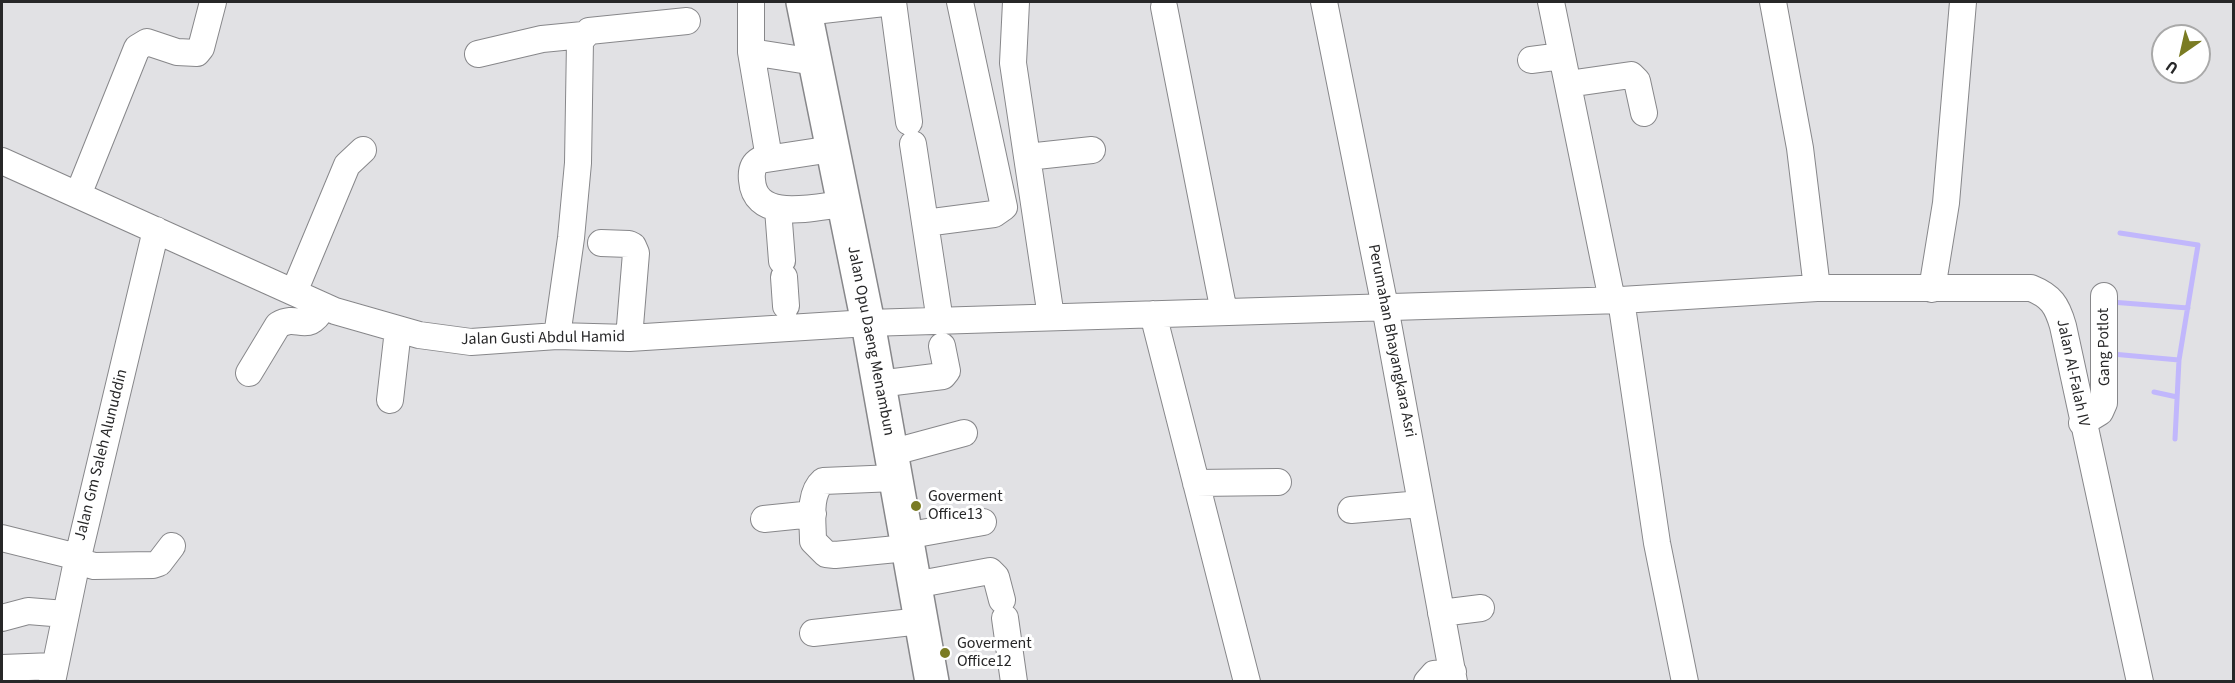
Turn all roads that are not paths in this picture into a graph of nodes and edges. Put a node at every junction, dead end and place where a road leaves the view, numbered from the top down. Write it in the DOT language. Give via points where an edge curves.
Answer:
graph roads {
  1 [pos="213,2"];
  2 [pos="751,2"];
  3 [pos="893,2"];
  4 [pos="960,2"];
  5 [pos="1016,2"];
  6 [pos="1324,2"];
  7 [pos="1551,2"];
  8 [pos="1773,2"];
  9 [pos="1963,2"];
  10 [pos="804,7"];
  11 [pos="1164,7"];
  12 [pos="687,21"];
  13 [pos="583,35"];
  14 [pos="751,52"];
  15 [pos="478,54"];
  16 [pos="1562,56"];
  17 [pos="1531,60"];
  18 [pos="815,62"];
  19 [pos="1568,84"];
  20 [pos="1644,113"];
  21 [pos="832,149"];
  22 [pos="363,150"];
  23 [pos="1092,150"];
  24 [pos="1027,157"];
  25 [pos="769,158"];
  26 [pos="2,161"];
  27 [pos="78,195"];
  28 [pos="843,204"];
  29 [pos="778,209"];
  30 [pos="925,224"];
  31 [pos="156,230"];
  32 [pos="602,243"];
  33 [pos="1818,288"];
  34 [pos="1932,289"];
  35 [pos="294,292"];
  36 [pos="2104,296"];
  37 [pos="1616,300"];
  38 [pos="324,306"];
  39 [pos="786,306"];
  40 [pos="1385,307"];
  41 [pos="1224,312"];
  42 [pos="1153,314"];
  43 [pos="1051,318"];
  44 [pos="868,323"];
  45 [pos="398,330"];
  46 [pos="941,333"];
  47 [pos="557,336"];
  48 [pos="629,338"];
  49 [pos="249,373"];
  50 [pos="878,384"];
  51 [pos="390,400"];
  52 [pos="2082,423"];
  53 [pos="964,433"];
  54 [pos="892,466"];
  55 [pos="1278,482"];
  56 [pos="1196,483"];
  57 [pos="1421,504"];
  58 [pos="1351,510"];
  59 [pos="813,514"];
  60 [pos="764,519"];
  61 [pos="983,522"];
  62 [pos="2,537"];
  63 [pos="906,542"];
  64 [pos="172,546"];
  65 [pos="77,560"];
  66 [pos="914,585"];
  67 [pos="1481,608"];
  68 [pos="1441,613"];
  69 [pos="65,614"];
  70 [pos="2,618"];
  71 [pos="921,621"];
  72 [pos="813,633"];
  73 [pos="2,668"];
  74 [pos="53,674"];
  75 [pos="1453,677"];
  76 [pos="932,681"];
  77 [pos="1014,681"];
  78 [pos="1247,681"];
  79 [pos="1427,681"];
  80 [pos="1685,681"];
  81 [pos="2140,681"];
  1 -- 27 [label="street" via="197,53 177,52 147,42 137,48"];
  2 -- 14 [label="street"];
  3 -- 10 [label="street"];
  3 -- 30 [label="street"];
  4 -- 30 [label="street" via="1004,207 994,214"];
  5 -- 24 [label="street" via="1012,63"];
  6 -- 40 [label="street, Perumahan Bhayangkara Asri"];
  7 -- 16 [label="street"];
  8 -- 33 [label="street" via="1800,147"];
  9 -- 34 [label="street" via="1946,203"];
  10 -- 18 [label="highway, Jalan Opu Daeng Menambun"];
  11 -- 41 [label="street"];
  12 -- 13 [label="street" via="589,31"];
  13 -- 15 [label="street" via="542,39"];
  13 -- 47 [label="street" via="579,46 576,184"];
  14 -- 18 [label="street"];
  14 -- 25 [label="street"];
  16 -- 17 [label="street"];
  16 -- 19 [label="street"];
  18 -- 21 [label="highway, Jalan Opu Daeng Menambun"];
  19 -- 20 [label="street" via="1631,75 1637,81"];
  19 -- 37 [label="street"];
  21 -- 25 [label="street"];
  21 -- 28 [label="highway, Jalan Opu Daeng Menambun"];
  22 -- 35 [label="street" via="347,165"];
  23 -- 24 [label="street"];
  24 -- 43 [label="street"];
  25 -- 29 [label="street" via="755,163 752,185 756,197"];
  26 -- 27 [label="street, Jalan Gusti Abdul Hamid"];
  27 -- 31 [label="street, Jalan Gusti Abdul Hamid"];
  28 -- 29 [label="street"];
  28 -- 44 [label="highway, Jalan Opu Daeng Menambun"];
  29 -- 39 [label="street"];
  30 -- 46 [label="street"];
  31 -- 35 [label="street, Jalan Gusti Abdul Hamid"];
  31 -- 65 [label="street, Jalan Gm Saleh Alunuddin"];
  32 -- 48 [label="street" via="629,244 636,253"];
  33 -- 34 [label="street, Jalan Al-Falah IV"];
  33 -- 37 [label="street, Jalan Al-Falah IV"];
  34 -- 52 [label="street, Jalan Al-Falah IV" via="2031,288 2052,298 2063,326"];
  35 -- 38 [label="street, Jalan Gusti Abdul Hamid"];
  36 -- 52 [label="street, Gang Potlot" via="2104,403 2100,412"];
  37 -- 40 [label="street, Jalan Al-Falah IV"];
  37 -- 80 [label="street"];
  38 -- 45 [label="street, Jalan Gusti Abdul Hamid"];
  38 -- 49 [label="street" via="310,322 278,325"];
  40 -- 41 [label="street, Jalan Gusti Abdul Hamid"];
  40 -- 57 [label="street, Perumahan Bhayangkara Asri"];
  41 -- 42 [label="street, Jalan Gusti Abdul Hamid"];
  42 -- 43 [label="street, Jalan Gusti Abdul Hamid"];
  42 -- 56 [label="street"];
  43 -- 46 [label="street, Jalan Gusti Abdul Hamid"];
  44 -- 46 [label="street, Jalan Gusti Abdul Hamid"];
  44 -- 48 [label="street, Jalan Gusti Abdul Hamid"];
  44 -- 50 [label="highway, Jalan Opu Daeng Menambun"];
  45 -- 47 [label="street, Jalan Gusti Abdul Hamid" via="471,342"];
  45 -- 51 [label="street"];
  46 -- 50 [label="street" via="947,371 943,376"];
  47 -- 48 [label="street, Jalan Gusti Abdul Hamid"];
  50 -- 54 [label="highway, Jalan Opu Daeng Menambun"];
  52 -- 81 [label="street, Jalan Al-Falah IV"];
  53 -- 54 [label="street"];
  54 -- 59 [label="street" via="822,481 813,495"];
  54 -- 63 [label="highway, Jalan Opu Daeng Menambun"];
  55 -- 56 [label="street"];
  56 -- 78 [label="street"];
  57 -- 58 [label="street"];
  57 -- 68 [label="street, Perumahan Bhayangkara Asri"];
  59 -- 60 [label="street"];
  59 -- 63 [label="street" via="813,541 826,554"];
  61 -- 63 [label="street"];
  62 -- 65 [label="street"];
  63 -- 66 [label="highway, Jalan Opu Daeng Menambun"];
  64 -- 65 [label="street" via="164,560 153,565 94,566"];
  65 -- 69 [label="street, Jalan Gm Saleh Alunuddin"];
  66 -- 71 [label="highway, Jalan Opu Daeng Menambun"];
  66 -- 77 [label="street" via="990,571 996,577 1004,609"];
  67 -- 68 [label="street"];
  68 -- 75 [label="street, Perumahan Bhayangkara Asri"];
  69 -- 70 [label="street" via="28,611"];
  69 -- 74 [label="street, Jalan Gm Saleh Alunuddin"];
  71 -- 72 [label="street"];
  71 -- 76 [label="highway, Jalan Opu Daeng Menambun"];
  73 -- 74 [label="street"];
  75 -- 79 [label="street" via="1434,674"];
}
